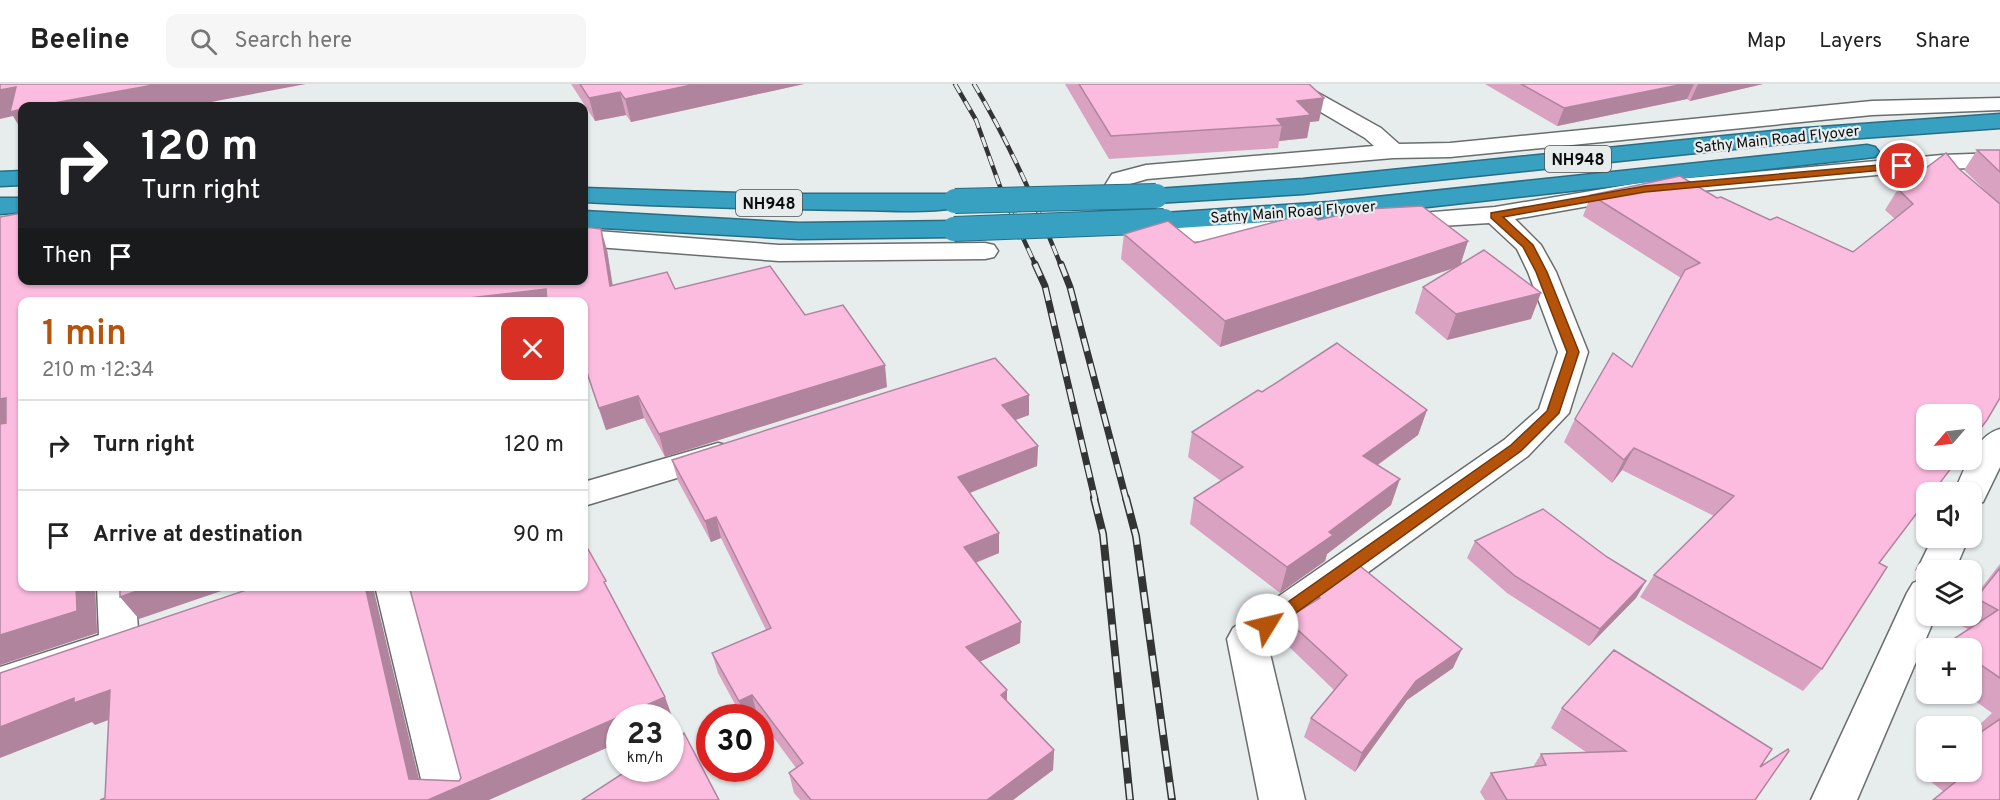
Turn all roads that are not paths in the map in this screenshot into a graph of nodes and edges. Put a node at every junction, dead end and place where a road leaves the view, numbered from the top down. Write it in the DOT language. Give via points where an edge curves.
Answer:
graph roads {
  1 [pos="1287,84"];
  2 [pos="1851,90"];
  3 [pos="2000,104"];
  4 [pos="1872,108"];
  5 [pos="2000,121"];
  6 [pos="2000,143"];
  7 [pos="1393,151"];
  8 [pos="2000,160"];
  9 [pos="1942,162"];
  10 [pos="18,178"];
  11 [pos="0,179"];
  12 [pos="1957,182"];
  13 [pos="588,195"];
  14 [pos="18,205"];
  15 [pos="0,206"];
  16 [pos="1495,215"];
  17 [pos="588,219"];
  18 [pos="18,222"];
  19 [pos="0,224"];
  20 [pos="588,238"];
  21 [pos="985,251"];
  22 [pos="751,444"];
  23 [pos="1995,454"];
  24 [pos="1978,482"];
  25 [pos="588,493"];
  26 [pos="118,591"];
  27 [pos="395,591"];
  28 [pos="1916,616"];
  29 [pos="0,684"];
  30 [pos="448,800"];
  31 [pos="1282,800"];
  32 [pos="1834,800"];
  1 -- 7 [label="street" via="1373,133"];
  2 -- 4 [label="street"];
  3 -- 4 [label="street"];
  4 -- 7 [label="street" via="1507,145"];
  5 -- 13 [label="highway, Sathy Main Road Flyover / NH948, bridge" via="1811,135 1202,195 835,204"];
  6 -- 17 [label="highway, Sathy Main Road Flyover / NH948, bridge" via="1886,150 1329,210 1164,221 799,231"];
  7 -- 16 [label="street" via="1146,172 1121,179 1116,187 1137,232 1157,236"];
  8 -- 9 [label="street"];
  9 -- 12 [label="street"];
  9 -- 16 [label="street" via="1645,189"];
  10 -- 11 [label="highway"];
  14 -- 15 [label="highway"];
  16 -- 31 [label="street" via="1527,245 1542,272 1573,352 1553,413 1516,448 1247,639"];
  18 -- 19 [label="street"];
  20 -- 21 [label="street" via="780,253"];
  22 -- 25 [label="street"];
  23 -- 24 [label="street"];
  26 -- 29 [label="street" via="135,638"];
  27 -- 30 [label="street"];
  28 -- 32 [label="street"];
}
